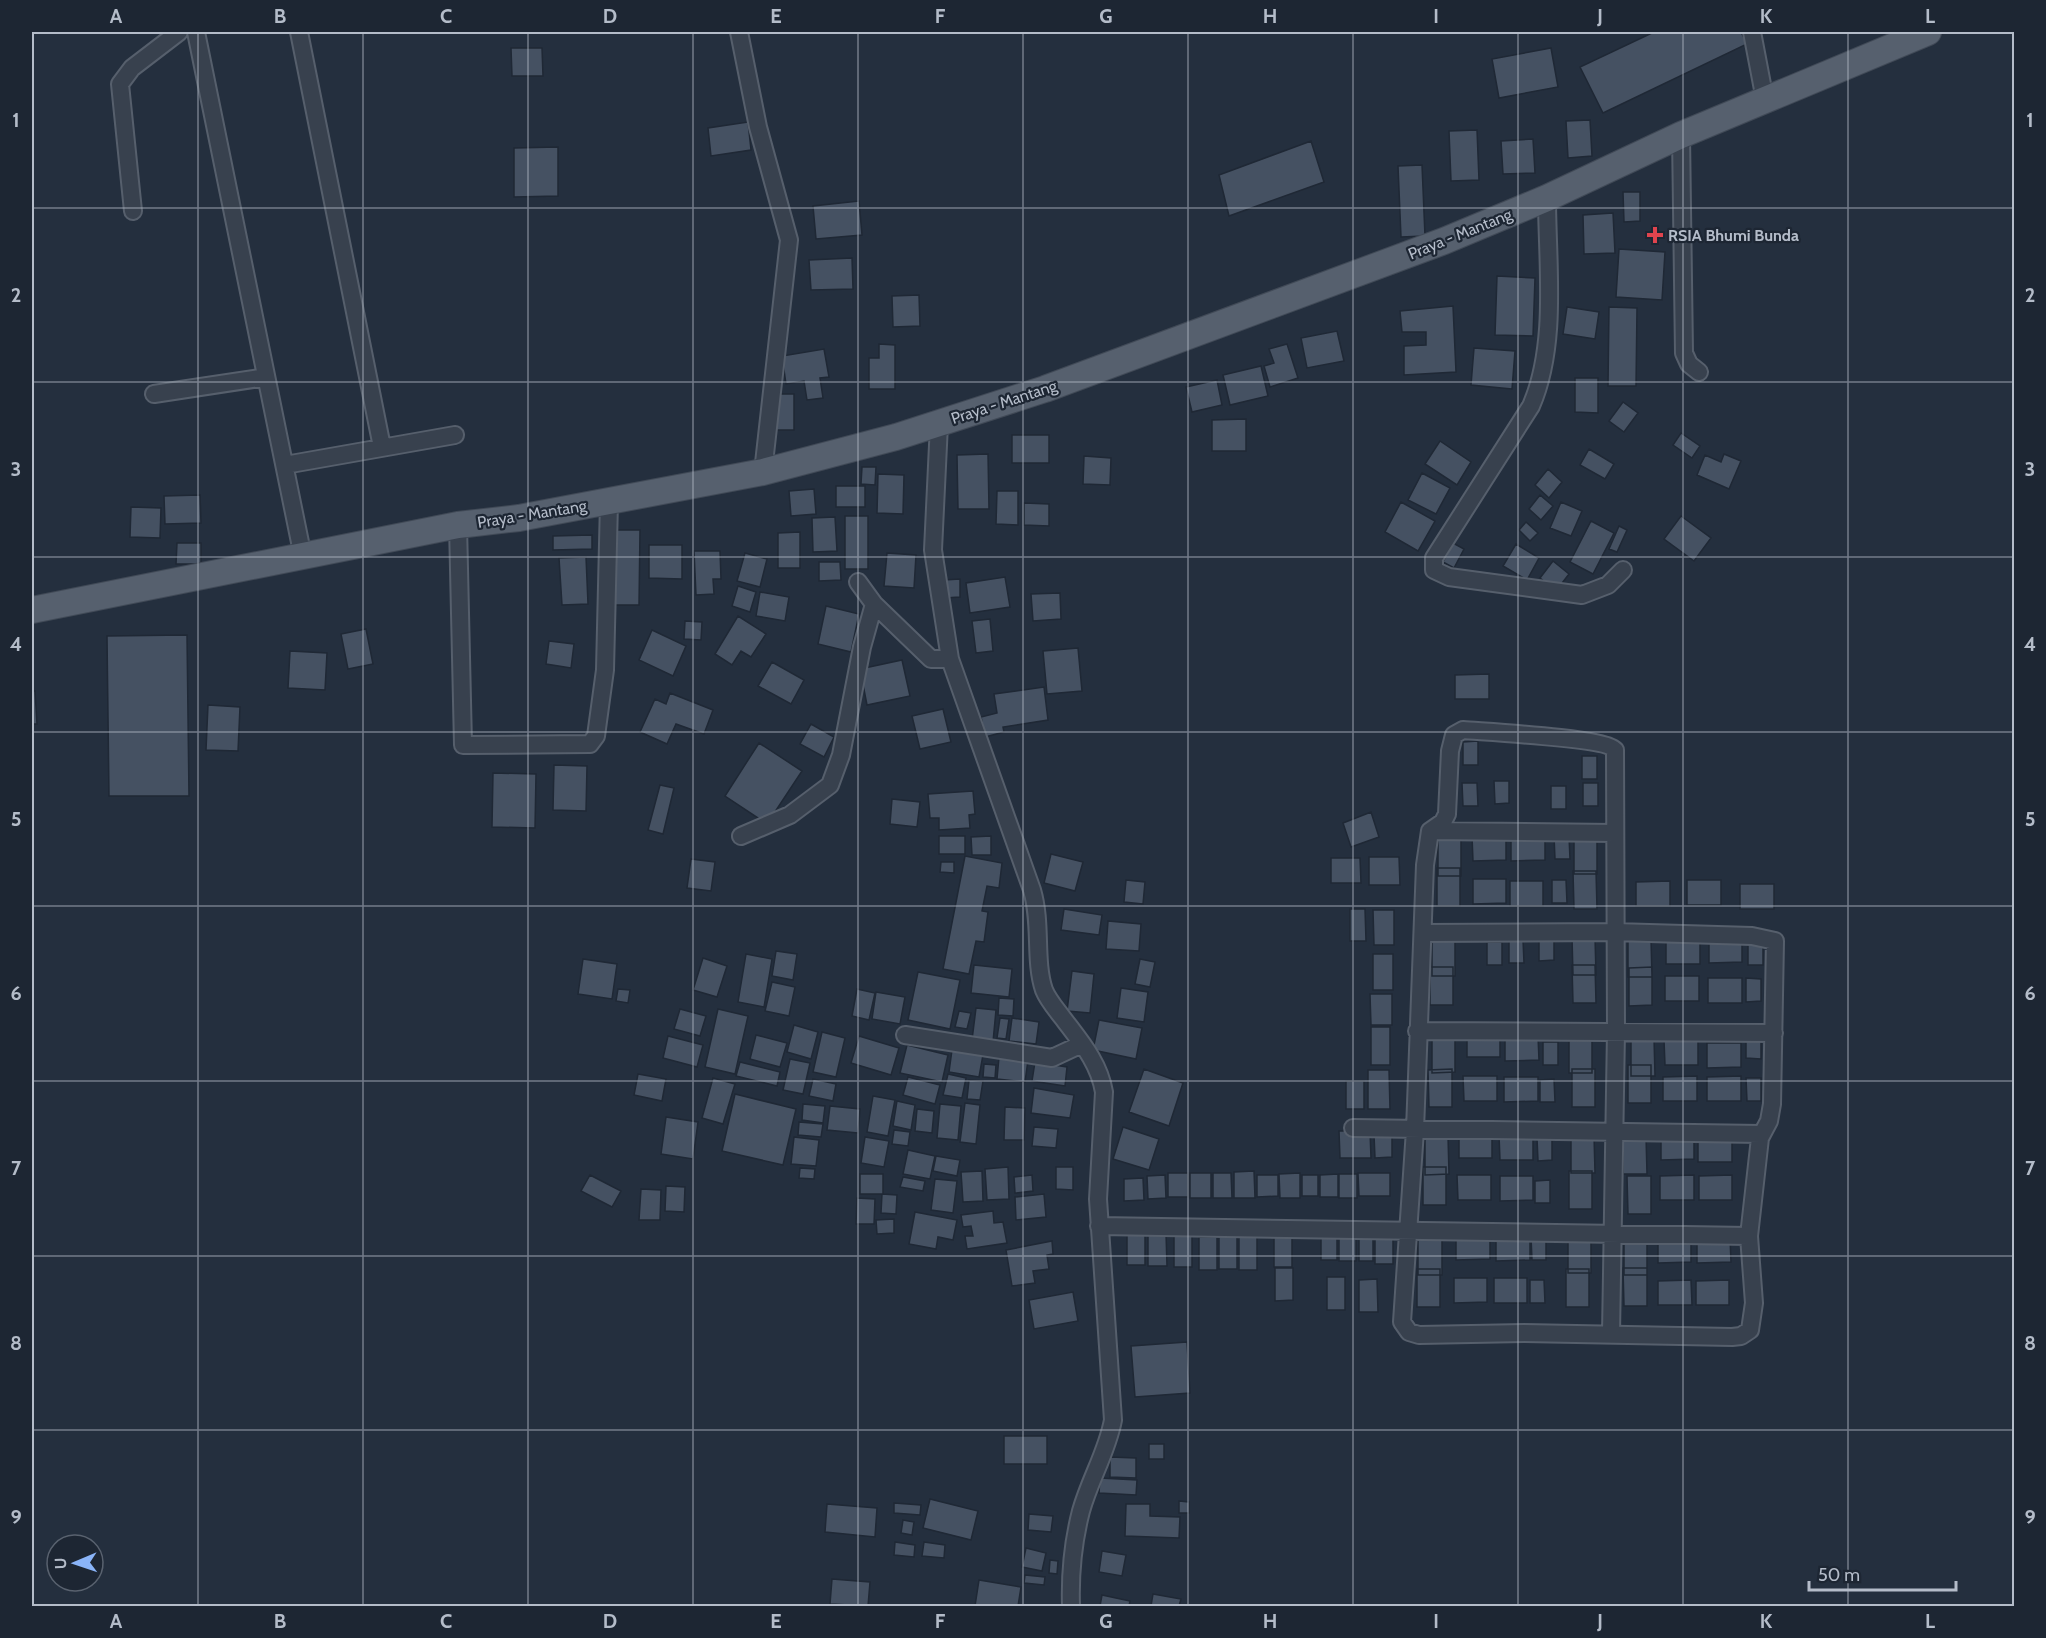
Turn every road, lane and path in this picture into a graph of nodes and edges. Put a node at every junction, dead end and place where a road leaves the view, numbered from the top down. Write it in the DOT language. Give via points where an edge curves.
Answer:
graph roads {
  1 [pos="178,32"];
  2 [pos="196,32"];
  3 [pos="299,32"];
  4 [pos="739,32"];
  5 [pos="1752,32"];
  6 [pos="1928,32"];
  7 [pos="1765,100"];
  8 [pos="1681,135"];
  9 [pos="1547,198"];
  10 [pos="133,211"];
  11 [pos="1699,372"];
  12 [pos="266,377"];
  13 [pos="154,394"];
  14 [pos="939,424"];
  15 [pos="455,435"];
  16 [pos="382,447"];
  17 [pos="285,465"];
  18 [pos="763,472"];
  19 [pos="609,502"];
  20 [pos="458,525"];
  21 [pos="303,557"];
  22 [pos="1623,570"];
  23 [pos="858,582"];
  24 [pos="874,604"];
  25 [pos="32,610"];
  26 [pos="950,658"];
  27 [pos="1430,831"];
  28 [pos="1615,833"];
  29 [pos="741,836"];
  30 [pos="1615,932"];
  31 [pos="1422,933"];
  32 [pos="1418,1031"];
  33 [pos="1616,1031"];
  34 [pos="1774,1033"];
  35 [pos="905,1035"];
  36 [pos="1082,1044"];
  37 [pos="1353,1128"];
  38 [pos="1415,1130"];
  39 [pos="1614,1132"];
  40 [pos="1761,1134"];
  41 [pos="1099,1226"];
  42 [pos="1408,1231"];
  43 [pos="1612,1233"];
  44 [pos="1749,1236"];
  45 [pos="1611,1334"];
  46 [pos="1071,1606"];
  1 -- 10 [label="street" via="132,68 120,84"];
  2 -- 12 [label="street"];
  3 -- 16 [label="street"];
  4 -- 18 [label="street" via="758,127 789,240"];
  5 -- 7 [label="street"];
  6 -- 7 [label="main road, Praya - Mantang"];
  7 -- 8 [label="main road, Praya - Mantang"];
  8 -- 9 [label="main road, Praya - Mantang"];
  8 -- 11 [label="street" via="1684,353"];
  9 -- 14 [label="main road, Praya - Mantang" via="1391,261 1045,389"];
  9 -- 22 [label="street" via="1547,341 1540,383 1531,406 1434,558 1434,570 1449,577 1582,596 1608,585"];
  12 -- 13 [label="street"];
  12 -- 17 [label="street"];
  14 -- 18 [label="main road, Praya - Mantang"];
  14 -- 26 [label="street" via="933,550"];
  15 -- 16 [label="street"];
  16 -- 17 [label="street"];
  17 -- 21 [label="street"];
  18 -- 19 [label="main road, Praya - Mantang"];
  19 -- 20 [label="main road, Praya - Mantang"];
  19 -- 20 [label="street" via="605,670 596,736 590,744 463,745"];
  20 -- 21 [label="main road, Praya - Mantang"];
  21 -- 25 [label="main road, Praya - Mantang"];
  23 -- 24 [label="street"];
  24 -- 26 [label="street" via="931,658"];
  24 -- 29 [label="street" via="841,755 830,785 790,815"];
  26 -- 36 [label="street" via="1032,890 1038,912 1045,993"];
  27 -- 28 [label="street"];
  27 -- 28 [label="street" via="1446,816 1450,751 1455,735 1463,730 1579,740 1614,747"];
  27 -- 31 [label="street"];
  28 -- 30 [label="street"];
  30 -- 31 [label="street"];
  30 -- 33 [label="street"];
  30 -- 34 [label="street" via="1772,939 1776,945"];
  31 -- 32 [label="street"];
  32 -- 33 [label="street"];
  32 -- 38 [label="street"];
  33 -- 34 [label="street"];
  33 -- 39 [label="street"];
  34 -- 40 [label="street" via="1771,1113"];
  35 -- 36 [label="street" via="1052,1058"];
  36 -- 41 [label="street" via="1095,1061 1104,1092 1098,1168"];
  37 -- 38 [label="street"];
  38 -- 39 [label="street"];
  38 -- 42 [label="street"];
  39 -- 40 [label="street"];
  39 -- 43 [label="street"];
  40 -- 44 [label="street"];
  41 -- 42 [label="street"];
  41 -- 46 [label="street" via="1113,1419 1104,1455 1081,1509 1070,1581"];
  42 -- 43 [label="street"];
  42 -- 45 [label="street" via="1402,1322 1409,1332"];
  43 -- 44 [label="street"];
  43 -- 45 [label="street"];
  44 -- 45 [label="street" via="1754,1316 1747,1333 1732,1337"];
}
